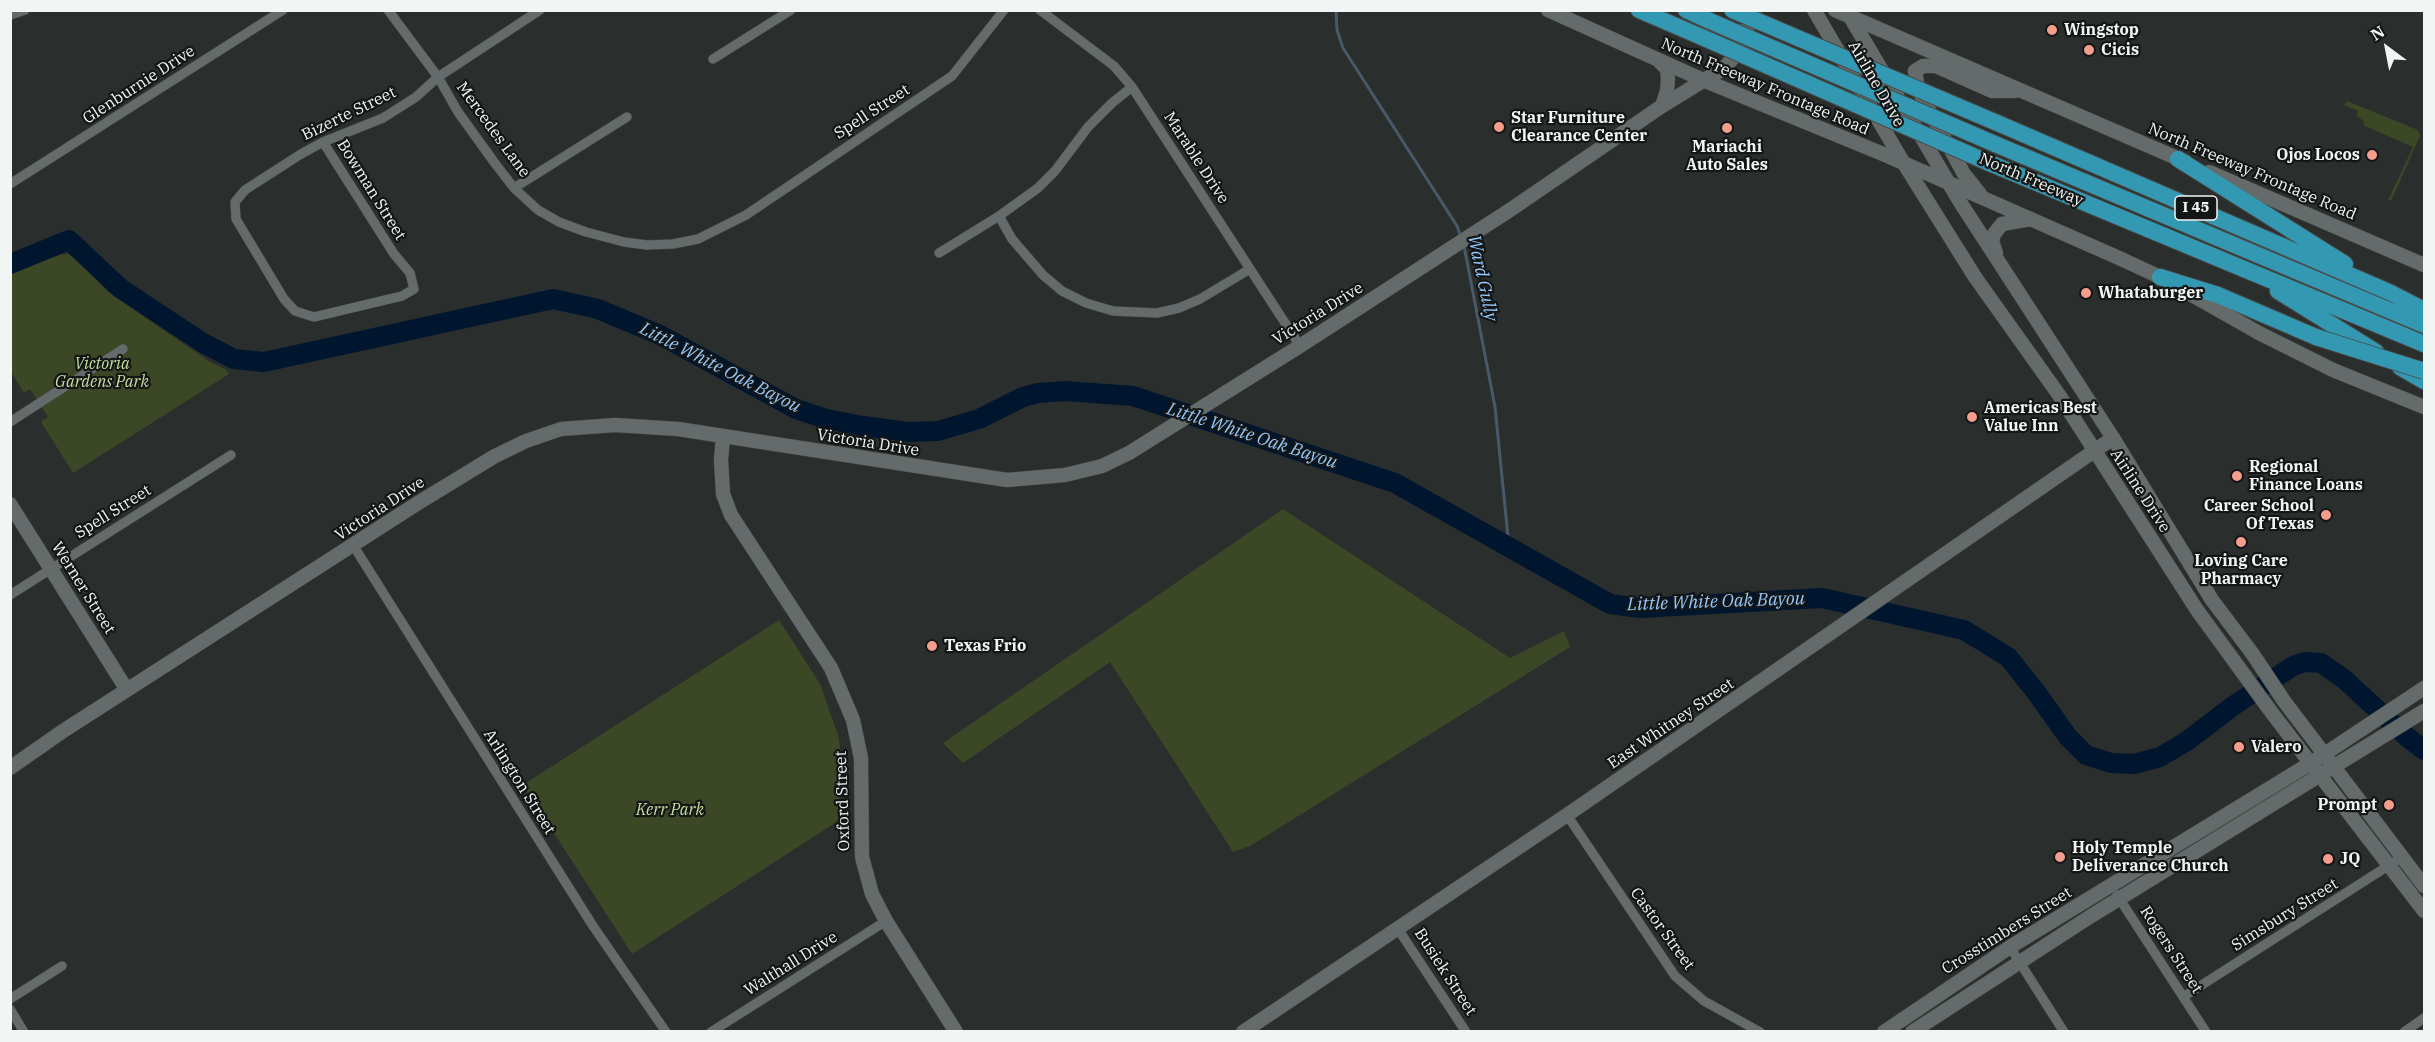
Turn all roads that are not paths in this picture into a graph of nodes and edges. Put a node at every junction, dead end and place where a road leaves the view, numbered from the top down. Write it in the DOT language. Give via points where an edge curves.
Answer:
graph roads {
  1 [pos="25,10"];
  2 [pos="283,10"];
  3 [pos="388,10"];
  4 [pos="540,10"];
  5 [pos="791,10"];
  6 [pos="1004,10"];
  7 [pos="1040,10"];
  8 [pos="1548,10"];
  9 [pos="1630,10"];
  10 [pos="1639,10"];
  11 [pos="1686,10"];
  12 [pos="1732,10"];
  13 [pos="1755,10"];
  14 [pos="1814,10"];
  15 [pos="1835,10"];
  16 [pos="1847,14"];
  17 [pos="10,15"];
  18 [pos="1662,21"];
  19 [pos="713,59"];
  20 [pos="1658,60"];
  21 [pos="438,77"];
  22 [pos="1703,80"];
  23 [pos="1132,87"];
  24 [pos="2020,90"];
  25 [pos="1662,106"];
  26 [pos="627,117"];
  27 [pos="323,142"];
  28 [pos="2178,159"];
  29 [pos="1903,162"];
  30 [pos="1949,182"];
  31 [pos="10,184"];
  32 [pos="514,188"];
  33 [pos="1984,198"];
  34 [pos="999,216"];
  35 [pos="2031,219"];
  36 [pos="734,222"];
  37 [pos="248,240"];
  38 [pos="939,252"];
  39 [pos="1997,258"];
  40 [pos="2424,265"];
  41 [pos="2242,268"];
  42 [pos="1250,269"];
  43 [pos="2160,277"];
  44 [pos="2389,292"];
  45 [pos="2424,310"];
  46 [pos="2424,325"];
  47 [pos="2424,344"];
  48 [pos="1300,346"];
  49 [pos="123,349"];
  50 [pos="2063,360"];
  51 [pos="2424,371"];
  52 [pos="2044,372"];
  53 [pos="2424,381"];
  54 [pos="2424,407"];
  55 [pos="10,422"];
  56 [pos="723,437"];
  57 [pos="2113,438"];
  58 [pos="2095,451"];
  59 [pos="231,455"];
  60 [pos="10,504"];
  61 [pos="353,545"];
  62 [pos="52,569"];
  63 [pos="10,595"];
  64 [pos="2212,600"];
  65 [pos="2197,610"];
  66 [pos="2424,688"];
  67 [pos="127,690"];
  68 [pos="2422,712"];
  69 [pos="2325,753"];
  70 [pos="2311,763"];
  71 [pos="2335,767"];
  72 [pos="10,768"];
  73 [pos="2321,776"];
  74 [pos="1566,815"];
  75 [pos="2189,836"];
  76 [pos="2199,850"];
  77 [pos="2402,857"];
  78 [pos="2389,866"];
  79 [pos="2111,885"];
  80 [pos="2424,886"];
  81 [pos="2120,899"];
  82 [pos="2424,911"];
  83 [pos="886,921"];
  84 [pos="1398,929"];
  85 [pos="2010,947"];
  86 [pos="2020,962"];
  87 [pos="62,966"];
  88 [pos="2184,997"];
  89 [pos="10,999"];
  90 [pos="10,1010"];
  91 [pos="1910,1014"];
  92 [pos="2424,1018"];
  93 [pos="1918,1030"];
  94 [pos="24,1032"];
  95 [pos="666,1032"];
  96 [pos="711,1032"];
  97 [pos="956,1032"];
  98 [pos="1243,1032"];
  99 [pos="1466,1032"];
  100 [pos="1760,1032"];
  101 [pos="1884,1032"];
  102 [pos="2064,1032"];
  103 [pos="2206,1032"];
  104 [pos="2404,1032"];
  1 -- 17 [label="street"];
  2 -- 31 [label="street, Glenburnie Drive"];
  3 -- 21 [label="street, Mercedes Lane"];
  4 -- 21 [label="street, Bizerte Street"];
  5 -- 19 [label="street"];
  6 -- 36 [label="street, Spell Street" via="952,76"];
  7 -- 23 [label="street, Marable Drive" via="1114,66"];
  8 -- 20 [label="main road, North Freeway Frontage Road"];
  9 -- 18 [label="highway"];
  10 -- 18 [label="highway, North Freeway / I 45"];
  11 -- 46 [label="highway, North Freeway, bridge"];
  12 -- 44 [label="highway, I 45, bridge"];
  13 -- 22 [label="main road, Victoria Drive" via="1734,57"];
  14 -- 29 [label="main road, Airline Drive"];
  15 -- 16 [label="main road, North Freeway Frontage Road"];
  16 -- 24 [label="main road, North Freeway Frontage Road"];
  16 -- 30 [label="main road, Airline Drive"];
  18 -- 41 [label="highway, North Freeway / I 45, bridge"];
  20 -- 22 [label="main road, North Freeway Frontage Road"];
  20 -- 25 [label="main road" via="1667,69 1668,79"];
  21 -- 27 [label="street, Bizerte Street" via="383,118"];
  21 -- 32 [label="street, Mercedes Lane" via="458,112"];
  22 -- 25 [label="main road, Victoria Drive"];
  22 -- 29 [label="main road, North Freeway Frontage Road"];
  23 -- 34 [label="street" via="1088,127 1038,188"];
  23 -- 42 [label="street, Marable Drive"];
  24 -- 28 [label="main road, North Freeway Frontage Road"];
  24 -- 33 [label="main road" via="1992,91 1936,66 1923,66 1915,71 1923,99 1964,174"];
  25 -- 48 [label="main road, Victoria Drive"];
  26 -- 32 [label="street"];
  27 -- 37 [label="street, Bizerte Street" via="245,190 235,202 236,219"];
  27 -- 37 [label="street, Bowman Street" via="410,273 414,289 402,296 314,317 294,311"];
  28 -- 40 [label="main road, North Freeway Frontage Road"];
  28 -- 44 [label="highway"];
  29 -- 30 [label="main road, North Freeway Frontage Road"];
  29 -- 52 [label="main road, Airline Drive" via="1975,277"];
  30 -- 33 [label="main road, North Freeway Frontage Road"];
  30 -- 39 [label="main road, Airline Drive"];
  32 -- 36 [label="street, Mercedes Lane" via="538,210 559,222 624,242 673,244 698,239"];
  33 -- 35 [label="main road, North Freeway Frontage Road"];
  34 -- 38 [label="street"];
  34 -- 42 [label="street" via="1012,239 1042,275 1062,291 1113,311 1157,313 1179,308"];
  35 -- 39 [label="main road" via="2009,221 1998,228 1992,241"];
  35 -- 43 [label="main road, North Freeway Frontage Road"];
  39 -- 50 [label="main road, Airline Drive"];
  41 -- 47 [label="highway, North Freeway / I 45"];
  41 -- 53 [label="highway"];
  42 -- 48 [label="street, Marable Drive"];
  43 -- 51 [label="highway, bridge" via="2218,295 2316,337"];
  43 -- 54 [label="main road, North Freeway Frontage Road" via="2324,366"];
  44 -- 45 [label="highway, I 45"];
  48 -- 56 [label="main road, Victoria Drive" via="1129,453 1102,466 1065,475 1007,480"];
  49 -- 55 [label="street"];
  50 -- 52 [label="main road"];
  50 -- 57 [label="main road, Airline Drive"];
  52 -- 58 [label="main road, Airline Drive"];
  56 -- 61 [label="main road, Victoria Drive" via="643,425 561,429 495,456"];
  56 -- 83 [label="main road, Oxford Street" via="723,494 731,515 831,668 853,720 861,758 861,857 872,894"];
  57 -- 58 [label="main road, East Whitney Street"];
  57 -- 64 [label="main road, Airline Drive"];
  58 -- 65 [label="main road, Airline Drive"];
  58 -- 74 [label="main road, East Whitney Street"];
  59 -- 62 [label="street, Spell Street"];
  60 -- 62 [label="main road, Werner Street"];
  61 -- 67 [label="main road, Victoria Drive"];
  61 -- 95 [label="street, Arlington Street" via="592,926"];
  62 -- 63 [label="street, Spell Street"];
  62 -- 67 [label="main road, Werner Street"];
  64 -- 65 [label="main road"];
  64 -- 69 [label="main road, Airline Drive"];
  65 -- 70 [label="main road, Airline Drive"];
  66 -- 69 [label="main road, Crosstimbers Street"];
  67 -- 72 [label="main road, Victoria Drive"];
  68 -- 71 [label="main road, Crosstimbers Street"];
  69 -- 70 [label="main road, Crosstimbers Street"];
  69 -- 71 [label="main road, Airline Drive"];
  70 -- 73 [label="main road, Airline Drive"];
  70 -- 75 [label="main road, Crosstimbers Street"];
  71 -- 73 [label="main road, Crosstimbers Street"];
  71 -- 77 [label="main road, Airline Drive"];
  73 -- 76 [label="main road, Crosstimbers Street"];
  73 -- 78 [label="main road, Airline Drive"];
  74 -- 84 [label="main road, East Whitney Street"];
  74 -- 100 [label="street, Castor Street" via="1675,976 1704,1001"];
  75 -- 76 [label="main road"];
  75 -- 79 [label="main road, Crosstimbers Street"];
  76 -- 81 [label="main road, Crosstimbers Street"];
  77 -- 78 [label="street, Simsbury Street"];
  77 -- 80 [label="main road, Airline Drive"];
  78 -- 82 [label="main road, Airline Drive"];
  78 -- 88 [label="street, Simsbury Street"];
  79 -- 81 [label="street, Rogers Street"];
  79 -- 85 [label="main road, Crosstimbers Street"];
  81 -- 86 [label="main road, Crosstimbers Street"];
  81 -- 88 [label="street, Rogers Street"];
  83 -- 96 [label="street, Walthall Drive"];
  83 -- 97 [label="main road, Oxford Street"];
  84 -- 98 [label="main road, East Whitney Street"];
  84 -- 99 [label="street, Busiek Street"];
  85 -- 86 [label="street"];
  85 -- 91 [label="main road, Crosstimbers Street"];
  86 -- 93 [label="main road, Crosstimbers Street"];
  86 -- 102 [label="street"];
  87 -- 89 [label="street"];
  88 -- 103 [label="street, Rogers Street"];
  90 -- 94 [label="street"];
  91 -- 93 [label="street"];
  91 -- 101 [label="main road, Crosstimbers Street"];
  92 -- 104 [label="street"];
}
